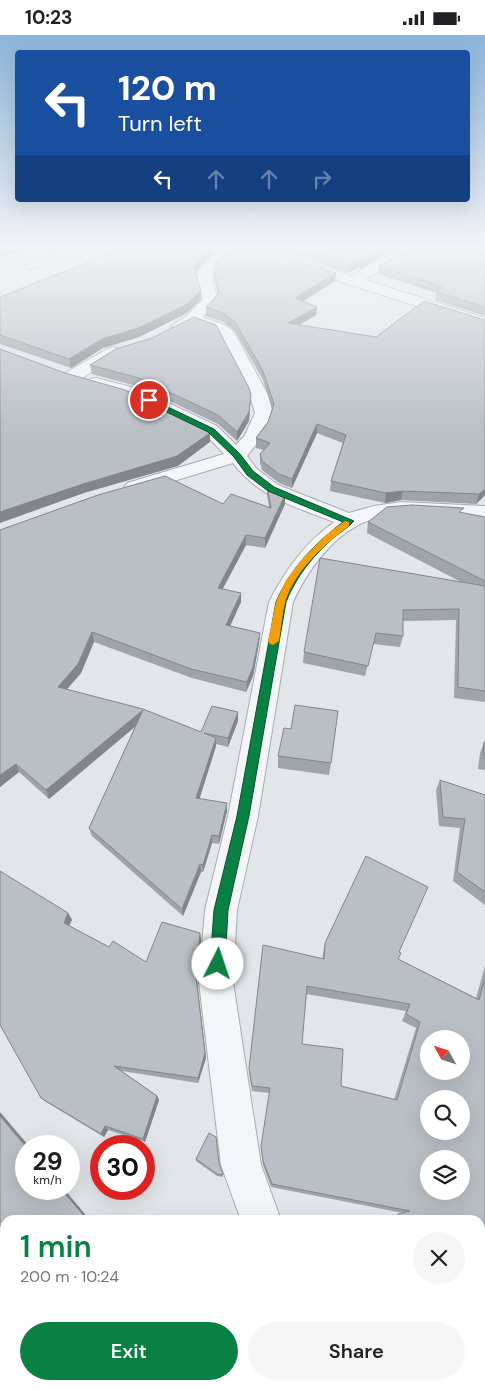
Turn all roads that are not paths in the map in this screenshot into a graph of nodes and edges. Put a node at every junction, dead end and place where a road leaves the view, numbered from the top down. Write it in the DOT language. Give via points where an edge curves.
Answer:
graph roads {
  1 [pos="203,308"];
  2 [pos="439,308"];
  3 [pos="193,319"];
  4 [pos="485,323"];
  5 [pos="162,334"];
  6 [pos="126,348"];
  7 [pos="54,370"];
  8 [pos="73,376"];
  9 [pos="237,456"];
  10 [pos="119,491"];
  11 [pos="485,512"];
  12 [pos="349,521"];
  13 [pos="259,1215"];
  1 -- 3 [label="street"];
  2 -- 4 [label="street"];
  3 -- 5 [label="street"];
  3 -- 9 [label="street" via="222,329 228,335 259,395 264,413 253,437"];
  6 -- 8 [label="street" via="110,353"];
  7 -- 8 [label="street"];
  8 -- 9 [label="street" via="133,393 211,430"];
  9 -- 10 [label="street"];
  9 -- 12 [label="street" via="250,473 271,489"];
  11 -- 12 [label="street" via="401,509 373,512"];
  12 -- 13 [label="street" via="306,560 289,582 281,602 243,816 221,910 216,982 241,1165"];
}
